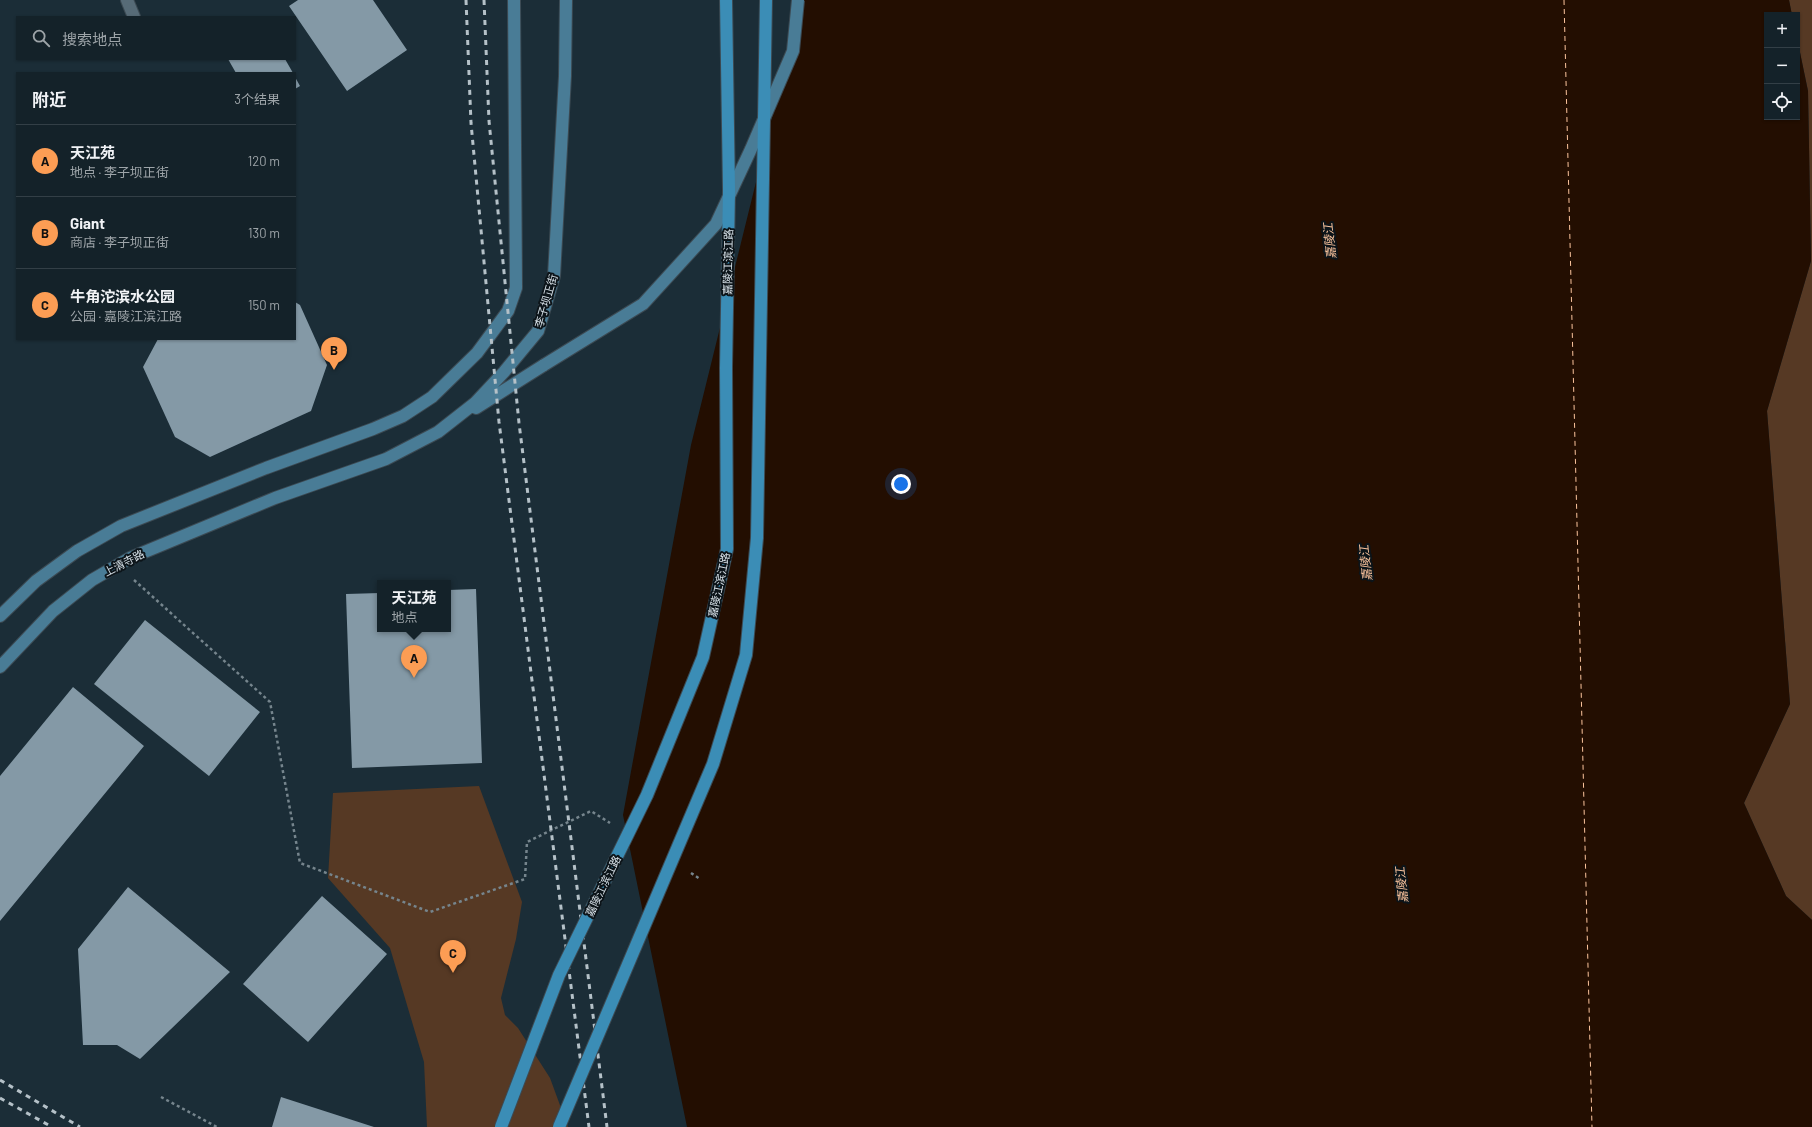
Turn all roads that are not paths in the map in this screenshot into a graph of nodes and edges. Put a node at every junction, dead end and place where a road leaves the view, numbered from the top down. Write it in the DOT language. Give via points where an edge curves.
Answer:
graph roads {
  1 [pos="127,0"];
  2 [pos="514,0"];
  3 [pos="566,0"];
  4 [pos="726,0"];
  5 [pos="766,0"];
  6 [pos="798,0"];
  7 [pos="134,16"];
  8 [pos="438,432"];
  9 [pos="275,498"];
  10 [pos="0,616"];
  11 [pos="0,667"];
  12 [pos="501,1127"];
  13 [pos="559,1127"];
  1 -- 7 [label="street"];
  2 -- 10 [label="main road" via="516,288 508,311 478,353 432,397 403,416 121,526 71,555 36,581"];
  3 -- 8 [label="main road, 李子坝正街" via="565,76 554,276 538,331 475,403"];
  4 -- 12 [label="main road, 嘉陵江滨江路, bridge" via="727,549 703,656 647,795 559,975"];
  5 -- 13 [label="main road, bridge" via="757,538 746,655 713,764"];
  6 -- 8 [label="main road, bridge" via="793,51 716,224 642,304"];
  8 -- 9 [label="main road, 李子坝正街" via="386,459"];
  9 -- 11 [label="main road, 上清寺路" via="130,558 92,580 53,611"];
}
